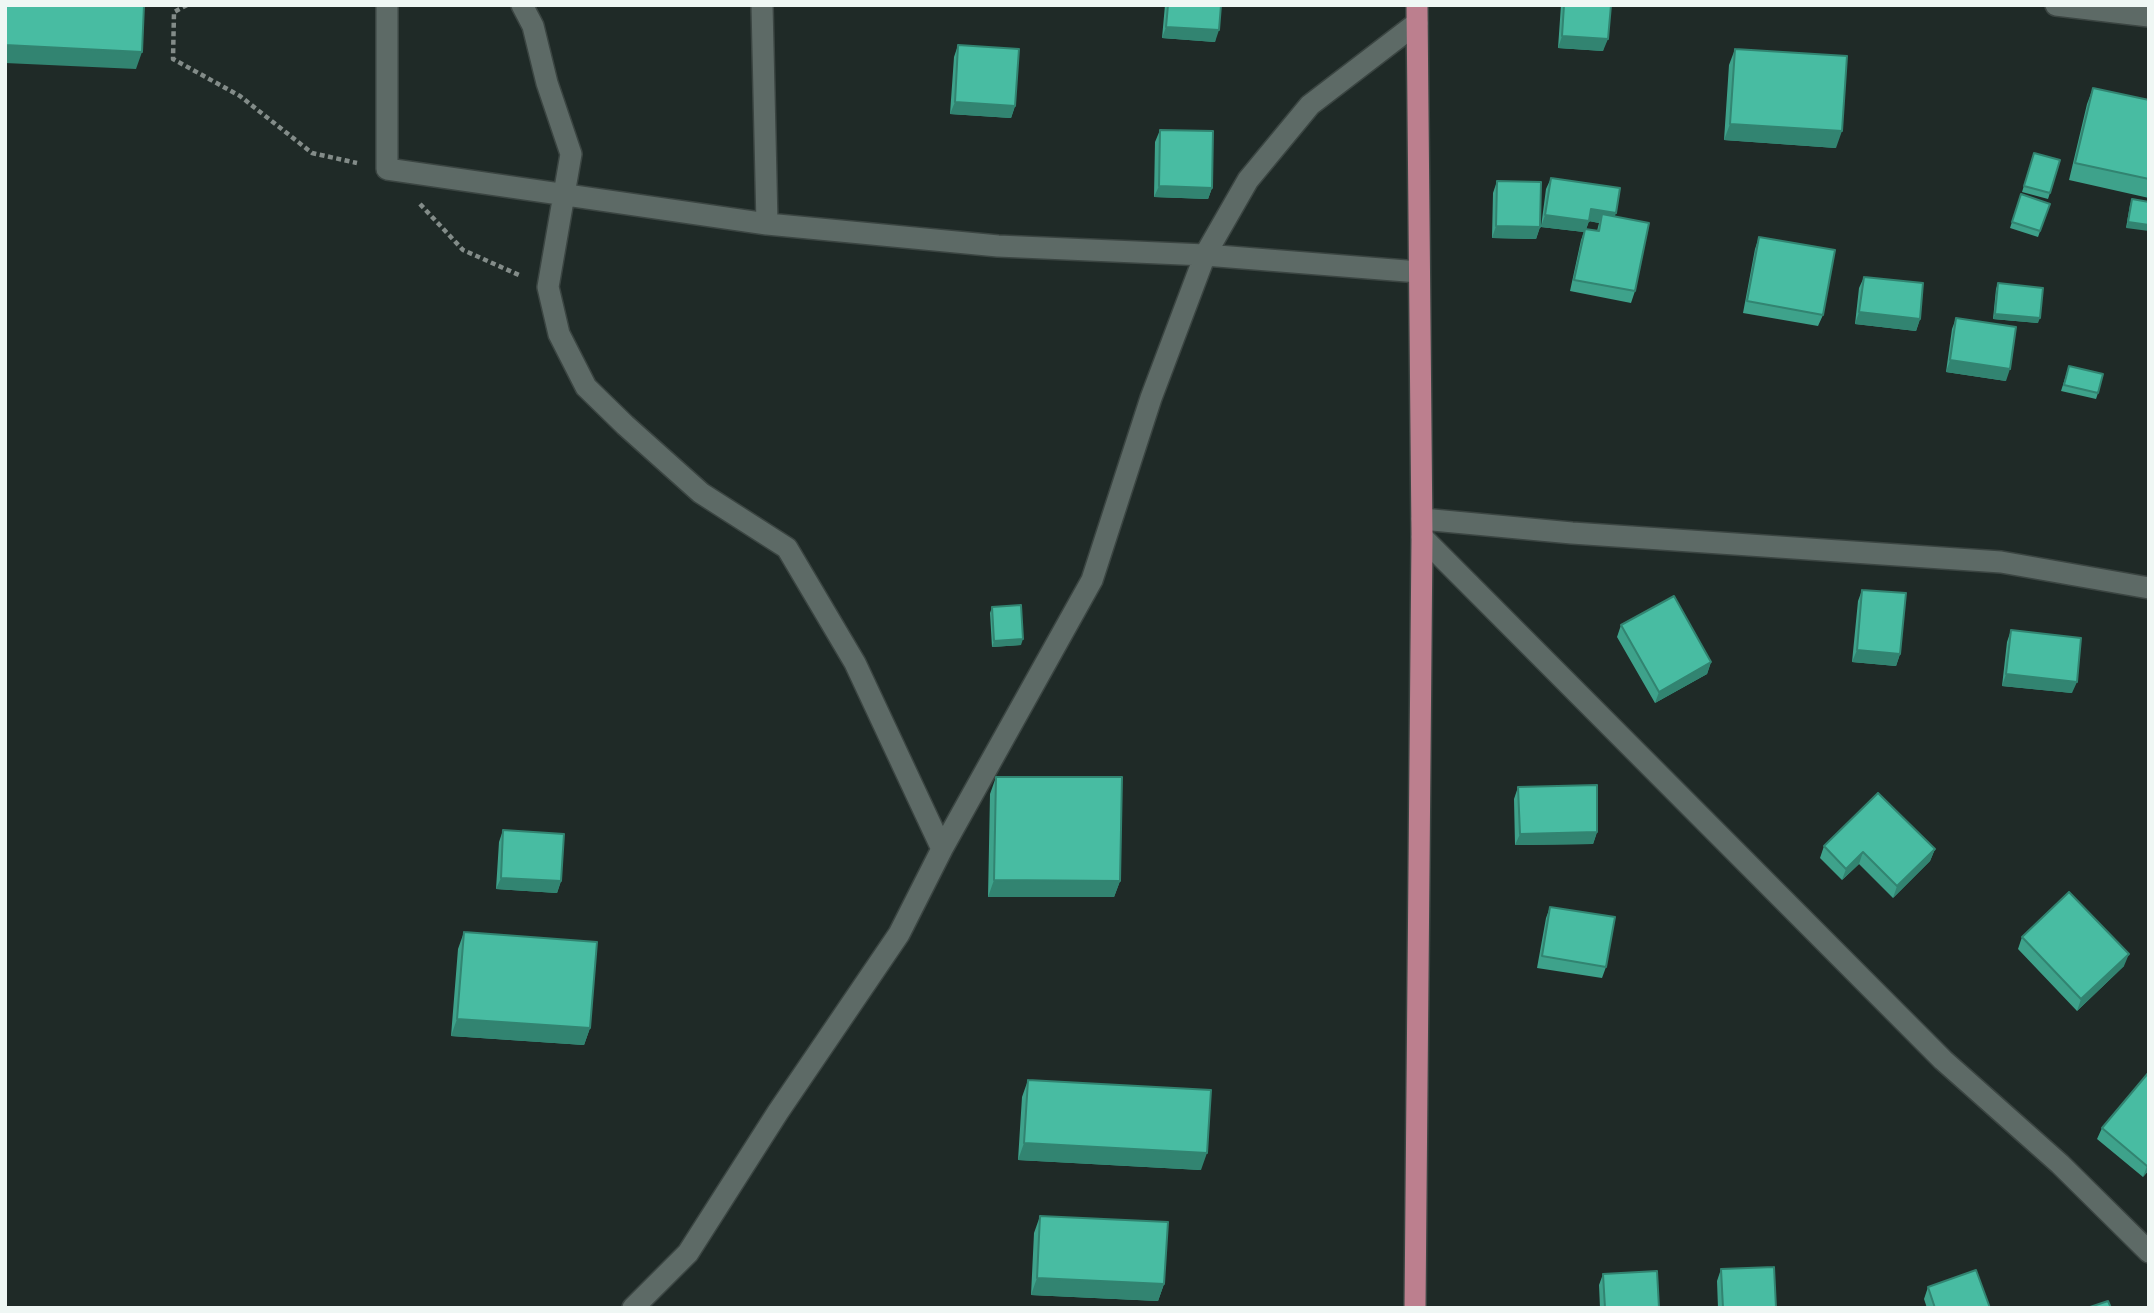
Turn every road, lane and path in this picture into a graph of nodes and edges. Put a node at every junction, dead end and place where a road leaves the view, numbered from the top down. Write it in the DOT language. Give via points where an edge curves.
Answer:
graph roads {
  1 [pos="187,5"];
  2 [pos="387,5"];
  3 [pos="522,5"];
  4 [pos="762,5"];
  5 [pos="2056,5"];
  6 [pos="1417,14"];
  7 [pos="2149,16"];
  8 [pos="387,169"];
  9 [pos="564,195"];
  10 [pos="767,225"];
  11 [pos="1205,255"];
  12 [pos="1419,272"];
  13 [pos="548,287"];
  14 [pos="1422,528"];
  15 [pos="2149,588"];
  16 [pos="942,849"];
  17 [pos="2149,1252"];
  18 [pos="634,1308"];
  19 [pos="1415,1308"];
  1 -- 8 [label="path" via="174,12 173,59 240,96 312,153"];
  2 -- 8 [label="street"];
  3 -- 9 [label="street" via="533,26 571,154"];
  4 -- 10 [label="street"];
  5 -- 7 [label="street"];
  6 -- 11 [label="street" via="1310,105 1248,180"];
  6 -- 12 [label="main road"];
  8 -- 9 [label="street"];
  8 -- 13 [label="path" via="463,250"];
  9 -- 10 [label="street"];
  9 -- 13 [label="street"];
  10 -- 11 [label="street" via="998,246"];
  11 -- 12 [label="street"];
  11 -- 16 [label="street" via="1151,398 1093,580"];
  12 -- 14 [label="main road"];
  13 -- 16 [label="street" via="559,334 586,387 701,493 787,548 855,663"];
  14 -- 15 [label="street" via="1572,533 2001,562"];
  14 -- 17 [label="street" via="1943,1060 2060,1164"];
  14 -- 19 [label="main road"];
  16 -- 18 [label="street" via="900,934 688,1253"];
}
